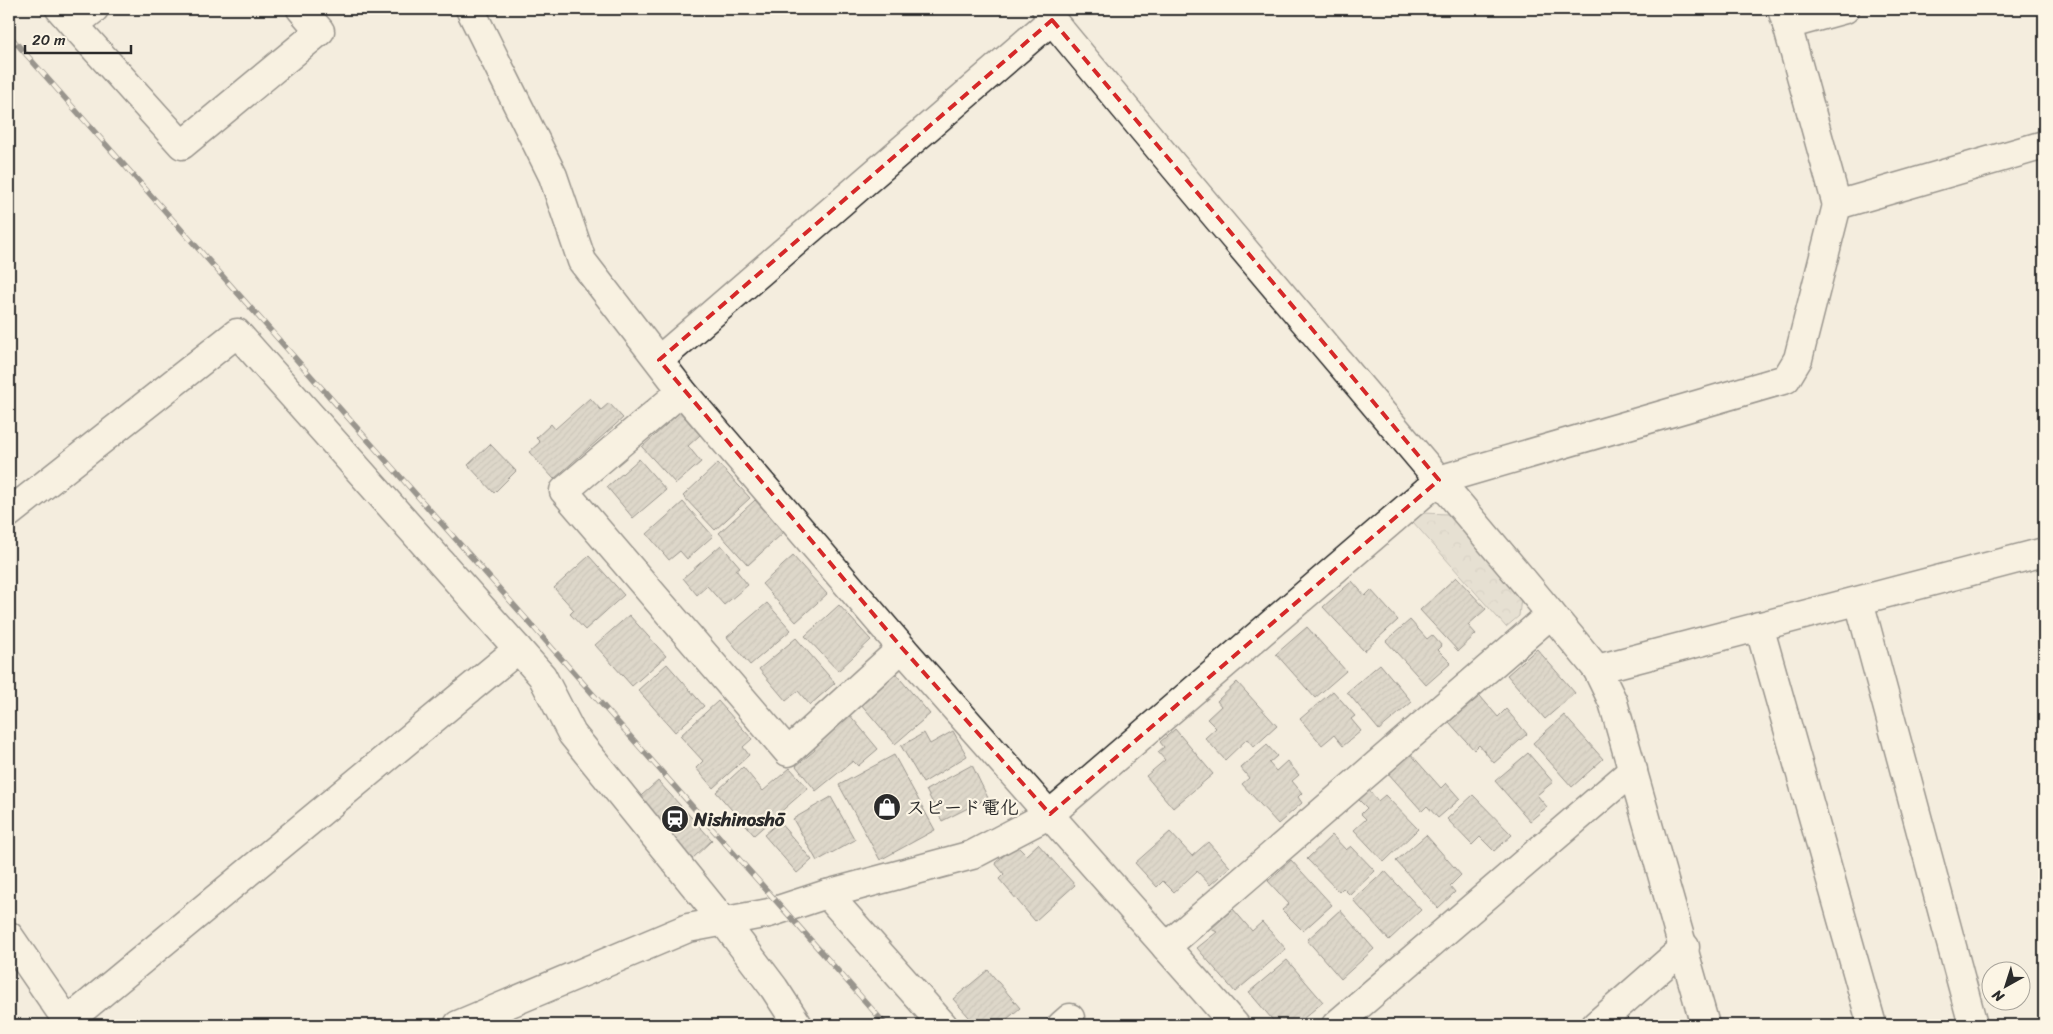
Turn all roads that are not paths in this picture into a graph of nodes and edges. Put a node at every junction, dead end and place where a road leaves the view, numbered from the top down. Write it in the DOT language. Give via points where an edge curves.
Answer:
graph roads {
  1 [pos="300,9"];
  2 [pos="470,9"];
  3 [pos="1845,9"];
  4 [pos="76,14"];
  5 [pos="1049,14"];
  6 [pos="1784,17"];
  7 [pos="2044,145"];
  8 [pos="1837,205"];
  9 [pos="659,360"];
  10 [pos="682,391"];
  11 [pos="1438,480"];
  12 [pos="9,513"];
  13 [pos="2044,552"];
  14 [pos="1859,601"];
  15 [pos="1551,614"];
  16 [pos="1759,626"];
  17 [pos="902,648"];
  18 [pos="518,649"];
  19 [pos="1597,670"];
  20 [pos="1633,770"];
  21 [pos="1050,814"];
  22 [pos="827,894"];
  23 [pos="724,922"];
  24 [pos="9,936"];
  25 [pos="1166,947"];
  26 [pos="1685,947"];
  27 [pos="69,1023"];
  28 [pos="458,1025"];
  29 [pos="798,1025"];
  30 [pos="943,1025"];
  31 [pos="1235,1025"];
  32 [pos="1336,1025"];
  33 [pos="1596,1025"];
  34 [pos="1706,1025"];
  35 [pos="1872,1025"];
  36 [pos="1973,1025"];
  1 -- 4 [label="street" via="320,31 182,145"];
  2 -- 9 [label="street" via="553,176 582,261"];
  3 -- 6 [label="street"];
  5 -- 9 [label="street"];
  5 -- 11 [label="street" via="1211,213"];
  6 -- 8 [label="street"];
  7 -- 8 [label="street"];
  8 -- 11 [label="street" via="1798,359 1786,379"];
  9 -- 10 [label="street"];
  10 -- 17 [label="street"];
  10 -- 17 [label="street" via="564,491 788,752"];
  11 -- 15 [label="street"];
  11 -- 21 [label="street"];
  12 -- 18 [label="street" via="238,333"];
  13 -- 14 [label="street"];
  14 -- 16 [label="street"];
  14 -- 36 [label="street"];
  15 -- 19 [label="street"];
  15 -- 25 [label="street"];
  16 -- 19 [label="street"];
  16 -- 35 [label="street"];
  17 -- 21 [label="street"];
  18 -- 23 [label="street" via="542,676 572,734"];
  18 -- 27 [label="street"];
  19 -- 20 [label="street" via="1613,702"];
  20 -- 26 [label="street"];
  20 -- 32 [label="street"];
  21 -- 22 [label="street" via="972,855"];
  21 -- 25 [label="street"];
  22 -- 23 [label="street" via="769,913"];
  22 -- 30 [label="street"];
  23 -- 28 [label="street" via="688,928"];
  23 -- 29 [label="street"];
  24 -- 27 [label="street"];
  25 -- 31 [label="street"];
  26 -- 33 [label="street"];
  26 -- 34 [label="street"];
}
